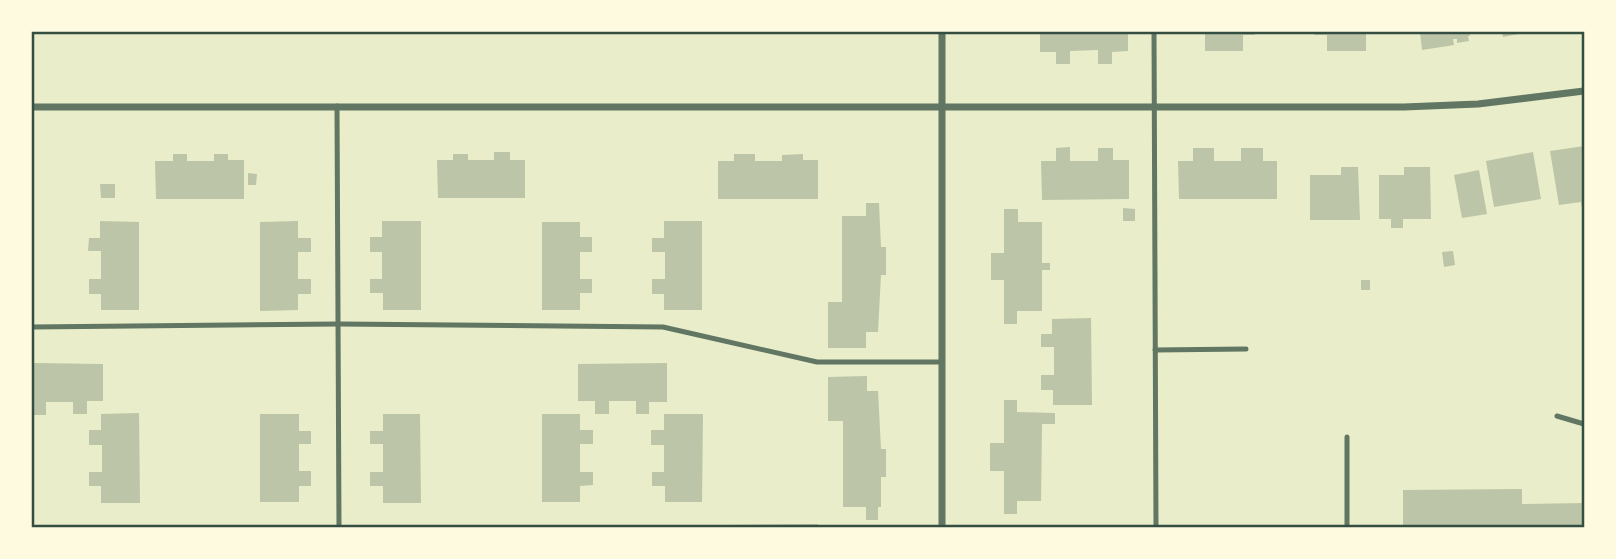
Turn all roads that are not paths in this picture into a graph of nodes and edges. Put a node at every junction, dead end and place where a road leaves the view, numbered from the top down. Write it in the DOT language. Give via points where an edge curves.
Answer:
graph roads {
  1 [pos="942,32"];
  2 [pos="1154,32"];
  3 [pos="1584,91"];
  4 [pos="337,106"];
  5 [pos="942,106"];
  6 [pos="1154,106"];
  7 [pos="32,107"];
  8 [pos="339,324"];
  9 [pos="32,327"];
  10 [pos="1246,349"];
  11 [pos="1155,350"];
  12 [pos="942,362"];
  13 [pos="1557,416"];
  14 [pos="1584,424"];
  15 [pos="1347,437"];
  16 [pos="339,527"];
  17 [pos="942,527"];
  18 [pos="1156,527"];
  19 [pos="1347,527"];
  1 -- 5 [label="street"];
  2 -- 6 [label="lane"];
  3 -- 6 [label="street" via="1490,103 1404,107"];
  4 -- 5 [label="street"];
  4 -- 7 [label="street"];
  4 -- 8 [label="lane"];
  5 -- 6 [label="street"];
  5 -- 12 [label="street"];
  6 -- 11 [label="lane"];
  8 -- 9 [label="lane"];
  8 -- 12 [label="lane" via="663,327 817,362"];
  8 -- 16 [label="lane"];
  10 -- 11 [label="lane"];
  11 -- 18 [label="lane"];
  12 -- 17 [label="street"];
  13 -- 14 [label="lane"];
  15 -- 19 [label="lane"];
}
